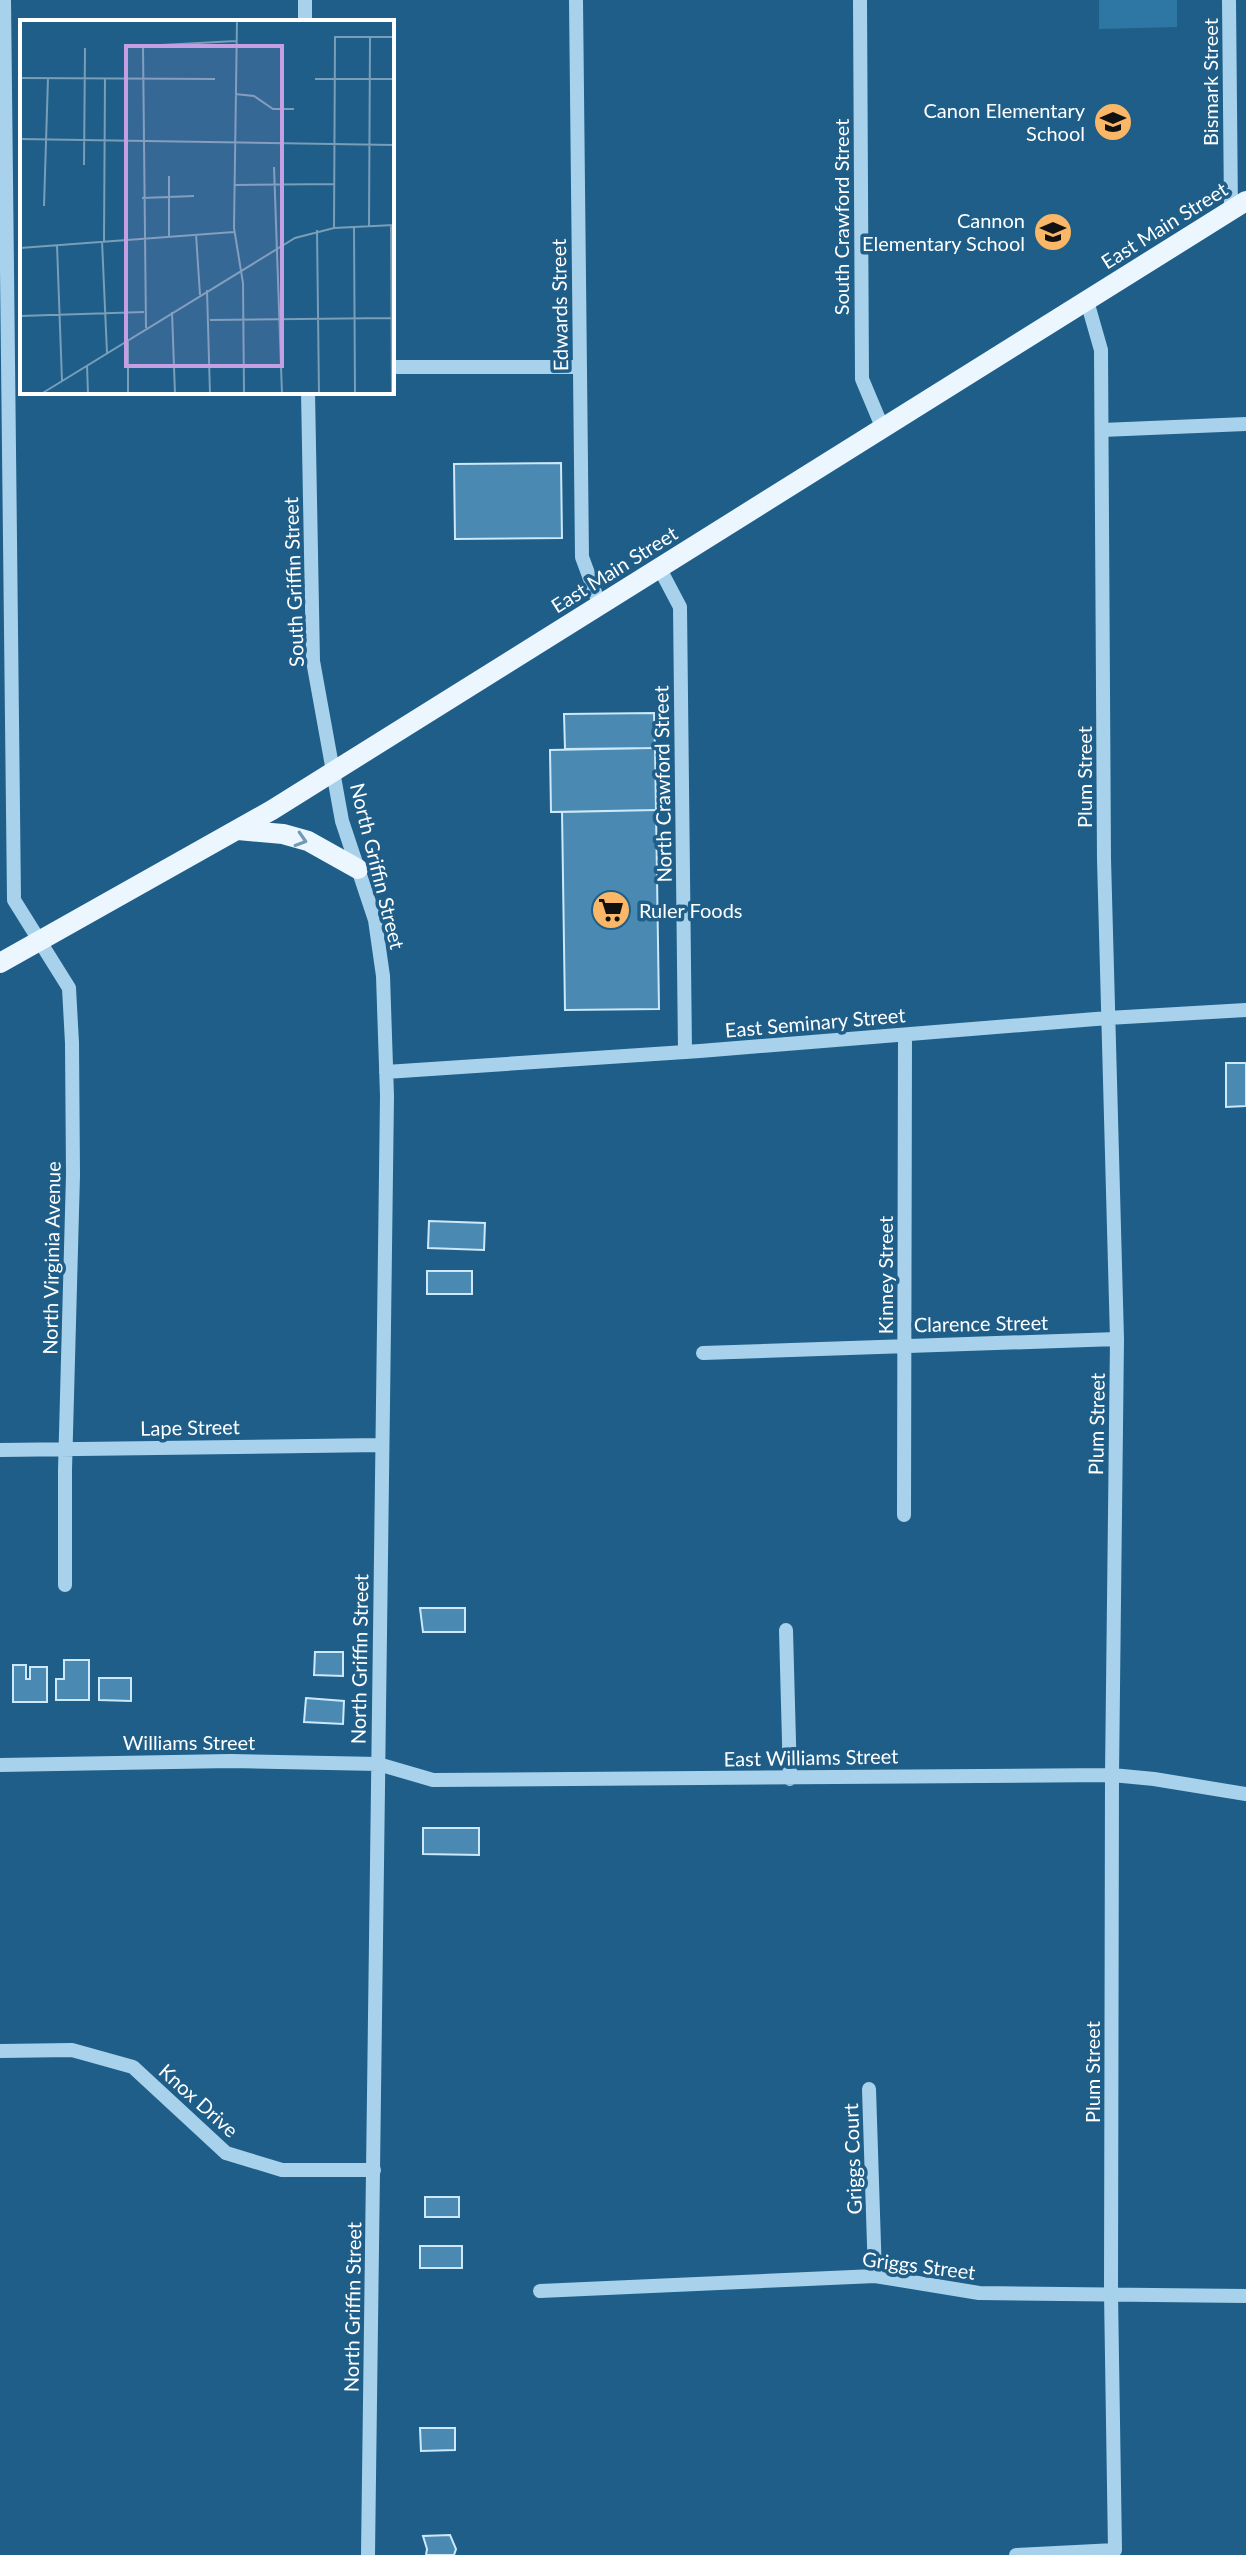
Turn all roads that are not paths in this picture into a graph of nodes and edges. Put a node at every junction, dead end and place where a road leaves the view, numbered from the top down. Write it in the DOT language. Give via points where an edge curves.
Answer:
graph roads {
  1 [pos="4,0"];
  2 [pos="576,0"];
  3 [pos="860,0"];
  4 [pos="1229,0"];
  5 [pos="1238,206"];
  6 [pos="1087,301"];
  7 [pos="394,367"];
  8 [pos="579,367"];
  9 [pos="10,370"];
  10 [pos="308,394"];
  11 [pos="1246,424"];
  12 [pos="883,429"];
  13 [pos="1102,430"];
  14 [pos="660,569"];
  15 [pos="600,606"];
  16 [pos="334,770"];
  17 [pos="238,830"];
  18 [pos="358,869"];
  19 [pos="39,941"];
  20 [pos="0,963"];
  21 [pos="1246,1010"];
  22 [pos="1108,1018"];
  23 [pos="905,1035"];
  24 [pos="685,1052"];
  25 [pos="386,1072"];
  26 [pos="1117,1339"];
  27 [pos="905,1345"];
  28 [pos="703,1353"];
  29 [pos="381,1445"];
  30 [pos="67,1449"];
  31 [pos="0,1450"];
  32 [pos="904,1515"];
  33 [pos="65,1585"];
  34 [pos="786,1630"];
  35 [pos="378,1764"];
  36 [pos="0,1765"];
  37 [pos="1112,1775"];
  38 [pos="790,1779"];
  39 [pos="1246,1794"];
  40 [pos="0,2051"];
  41 [pos="869,2089"];
  42 [pos="374,2170"];
  43 [pos="875,2276"];
  44 [pos="540,2291"];
  45 [pos="1111,2293"];
  46 [pos="1246,2296"];
  47 [pos="368,2555"];
  48 [pos="1016,2555"];
  1 -- 9 [label="street, North Virginia Avenue"];
  2 -- 8 [label="street, Edwards Street"];
  3 -- 12 [label="street, South Crawford Street" via="862,379"];
  4 -- 5 [label="street, Bismark Street"];
  5 -- 6 [label="main road, East Main Street"];
  6 -- 12 [label="main road, East Main Street"];
  6 -- 13 [label="street, Plum Street" via="1101,350"];
  7 -- 8 [label="street"];
  8 -- 15 [label="street, Edwards Street" via="582,557"];
  9 -- 19 [label="street, North Virginia Avenue" via="14,900"];
  10 -- 16 [label="street, South Griffin Street" via="313,661"];
  11 -- 13 [label="street"];
  12 -- 14 [label="main road, East Main Street"];
  13 -- 22 [label="street, Plum Street"];
  14 -- 15 [label="main road, East Main Street"];
  14 -- 24 [label="street, North Crawford Street" via="680,607"];
  15 -- 16 [label="main road, East Main Street"];
  16 -- 17 [label="main road, East Main Street"];
  16 -- 18 [label="street, North Griffin Street" via="342,821"];
  17 -- 18 [label="main road, one-way" via="308,841"];
  17 -- 19 [label="main road, East Main Street"];
  18 -- 25 [label="street, North Griffin Street" via="375,920 383,976"];
  19 -- 20 [label="main road, East Main Street"];
  19 -- 30 [label="street, North Virginia Avenue" via="69,988 73,1175"];
  21 -- 22 [label="street, East Seminary Street"];
  22 -- 23 [label="street, East Seminary Street"];
  22 -- 26 [label="street, Plum Street"];
  23 -- 24 [label="street, East Seminary Street"];
  23 -- 27 [label="street, Kinney Street"];
  24 -- 25 [label="street, East Seminary Street"];
  25 -- 29 [label="street, North Griffin Street"];
  26 -- 27 [label="street, Clarence Street"];
  26 -- 37 [label="street, Plum Street"];
  27 -- 28 [label="street, Clarence Street"];
  27 -- 32 [label="street, Kinney Street"];
  29 -- 30 [label="street, Lape Street"];
  29 -- 35 [label="street, North Griffin Street"];
  30 -- 31 [label="street, Lape Street"];
  30 -- 33 [label="street, North Virginia Avenue"];
  34 -- 38 [label="street"];
  35 -- 36 [label="street, Williams Street"];
  35 -- 38 [label="street, East Williams Street" via="433,1780"];
  35 -- 42 [label="street, North Griffin Street"];
  37 -- 38 [label="street, East Williams Street"];
  37 -- 39 [label="street, East Williams Street"];
  37 -- 45 [label="street, Plum Street"];
  40 -- 42 [label="street, Knox Drive" via="72,2050 133,2067 226,2153 282,2170"];
  41 -- 43 [label="street, Griggs Court"];
  42 -- 47 [label="street, North Griffin Street"];
  43 -- 44 [label="street, Griggs Street"];
  43 -- 45 [label="street, Griggs Street" via="979,2293"];
  45 -- 46 [label="street, Griggs Street"];
  45 -- 48 [label="street, Plum Street" via="1115,2550"];
}
